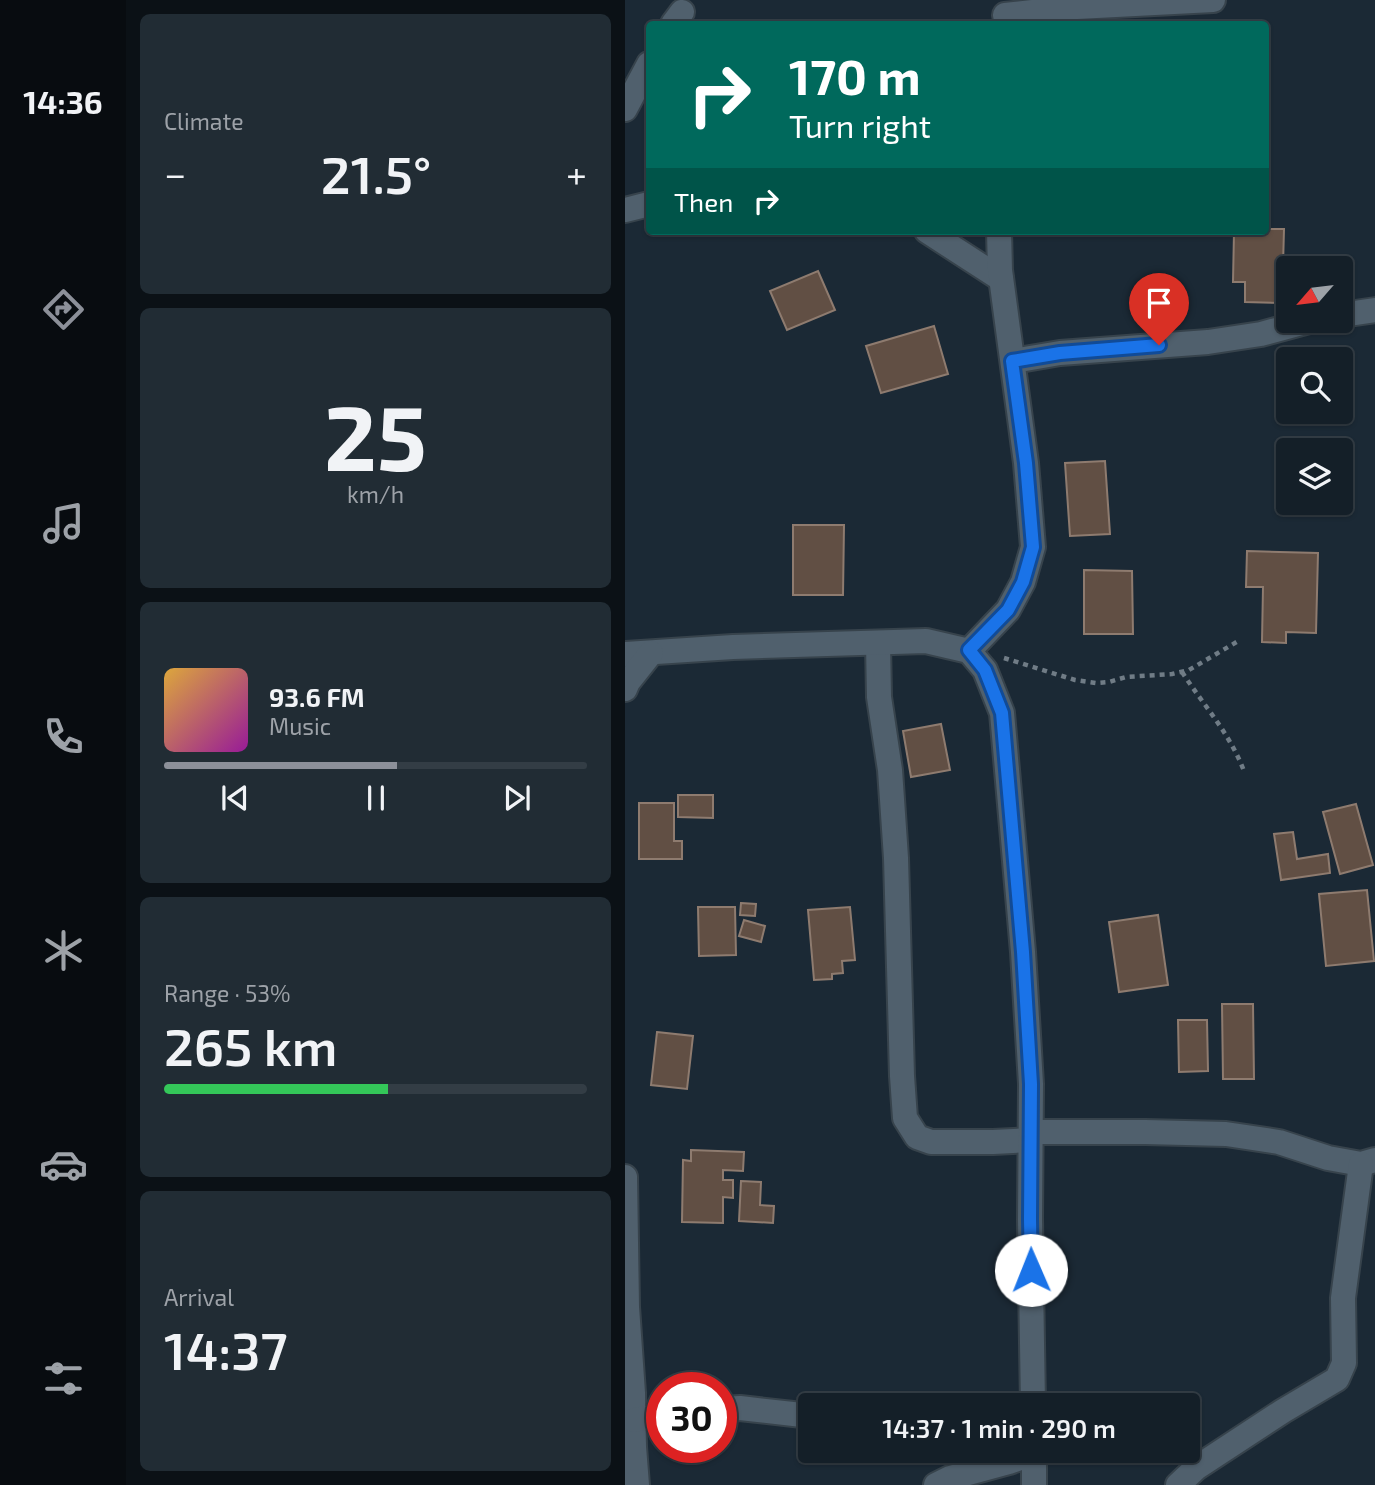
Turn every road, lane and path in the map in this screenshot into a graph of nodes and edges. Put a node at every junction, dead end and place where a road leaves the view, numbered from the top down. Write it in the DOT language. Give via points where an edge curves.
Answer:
graph roads {
  1 [pos="1213,0"];
  2 [pos="1005,13"];
  3 [pos="646,70"];
  4 [pos="625,108"];
  5 [pos="646,205"];
  6 [pos="625,210"];
  7 [pos="933,235"];
  8 [pos="999,235"];
  9 [pos="1001,279"];
  10 [pos="1375,310"];
  11 [pos="1353,313"];
  12 [pos="1276,330"];
  13 [pos="1012,361"];
  14 [pos="1240,640"];
  15 [pos="878,643"];
  16 [pos="651,653"];
  17 [pos="625,654"];
  18 [pos="972,654"];
  19 [pos="1181,672"];
  20 [pos="625,689"];
  21 [pos="1244,771"];
  22 [pos="1031,1136"];
  23 [pos="1368,1162"];
  24 [pos="625,1177"];
  25 [pos="1033,1393"];
  26 [pos="737,1408"];
  27 [pos="798,1415"];
  28 [pos="631,1433"];
  29 [pos="1004,1463"];
  30 [pos="1034,1463"];
  31 [pos="637,1485"];
  32 [pos="936,1485"];
  33 [pos="1034,1485"];
  34 [pos="1178,1485"];
  1 -- 2 [label="street"];
  3 -- 4 [label="street"];
  5 -- 6 [label="street"];
  7 -- 9 [label="street"];
  8 -- 9 [label="street"];
  9 -- 13 [label="street"];
  10 -- 11 [label="street"];
  12 -- 13 [label="street" via="1208,342"];
  13 -- 18 [label="street" via="1033,547 1023,582 1008,610"];
  14 -- 19 [label="path"];
  15 -- 16 [label="street"];
  15 -- 18 [label="street" via="926,641"];
  15 -- 22 [label="street" via="879,698 896,858 905,1118 917,1137 931,1142 993,1142"];
  16 -- 17 [label="street"];
  16 -- 20 [label="street"];
  18 -- 19 [label="path" via="1010,659 1096,683"];
  18 -- 22 [label="street" via="985,670 1002,713 1023,952"];
  19 -- 21 [label="path" via="1222,726"];
  22 -- 23 [label="street" via="1226,1134 1279,1142 1328,1158"];
  22 -- 25 [label="street"];
  23 -- 34 [label="street" via="1343,1298 1344,1363 1337,1379 1196,1468"];
  24 -- 28 [label="street"];
  26 -- 27 [label="street"];
  28 -- 31 [label="street"];
  29 -- 32 [label="street"];
  30 -- 33 [label="street"];
}
